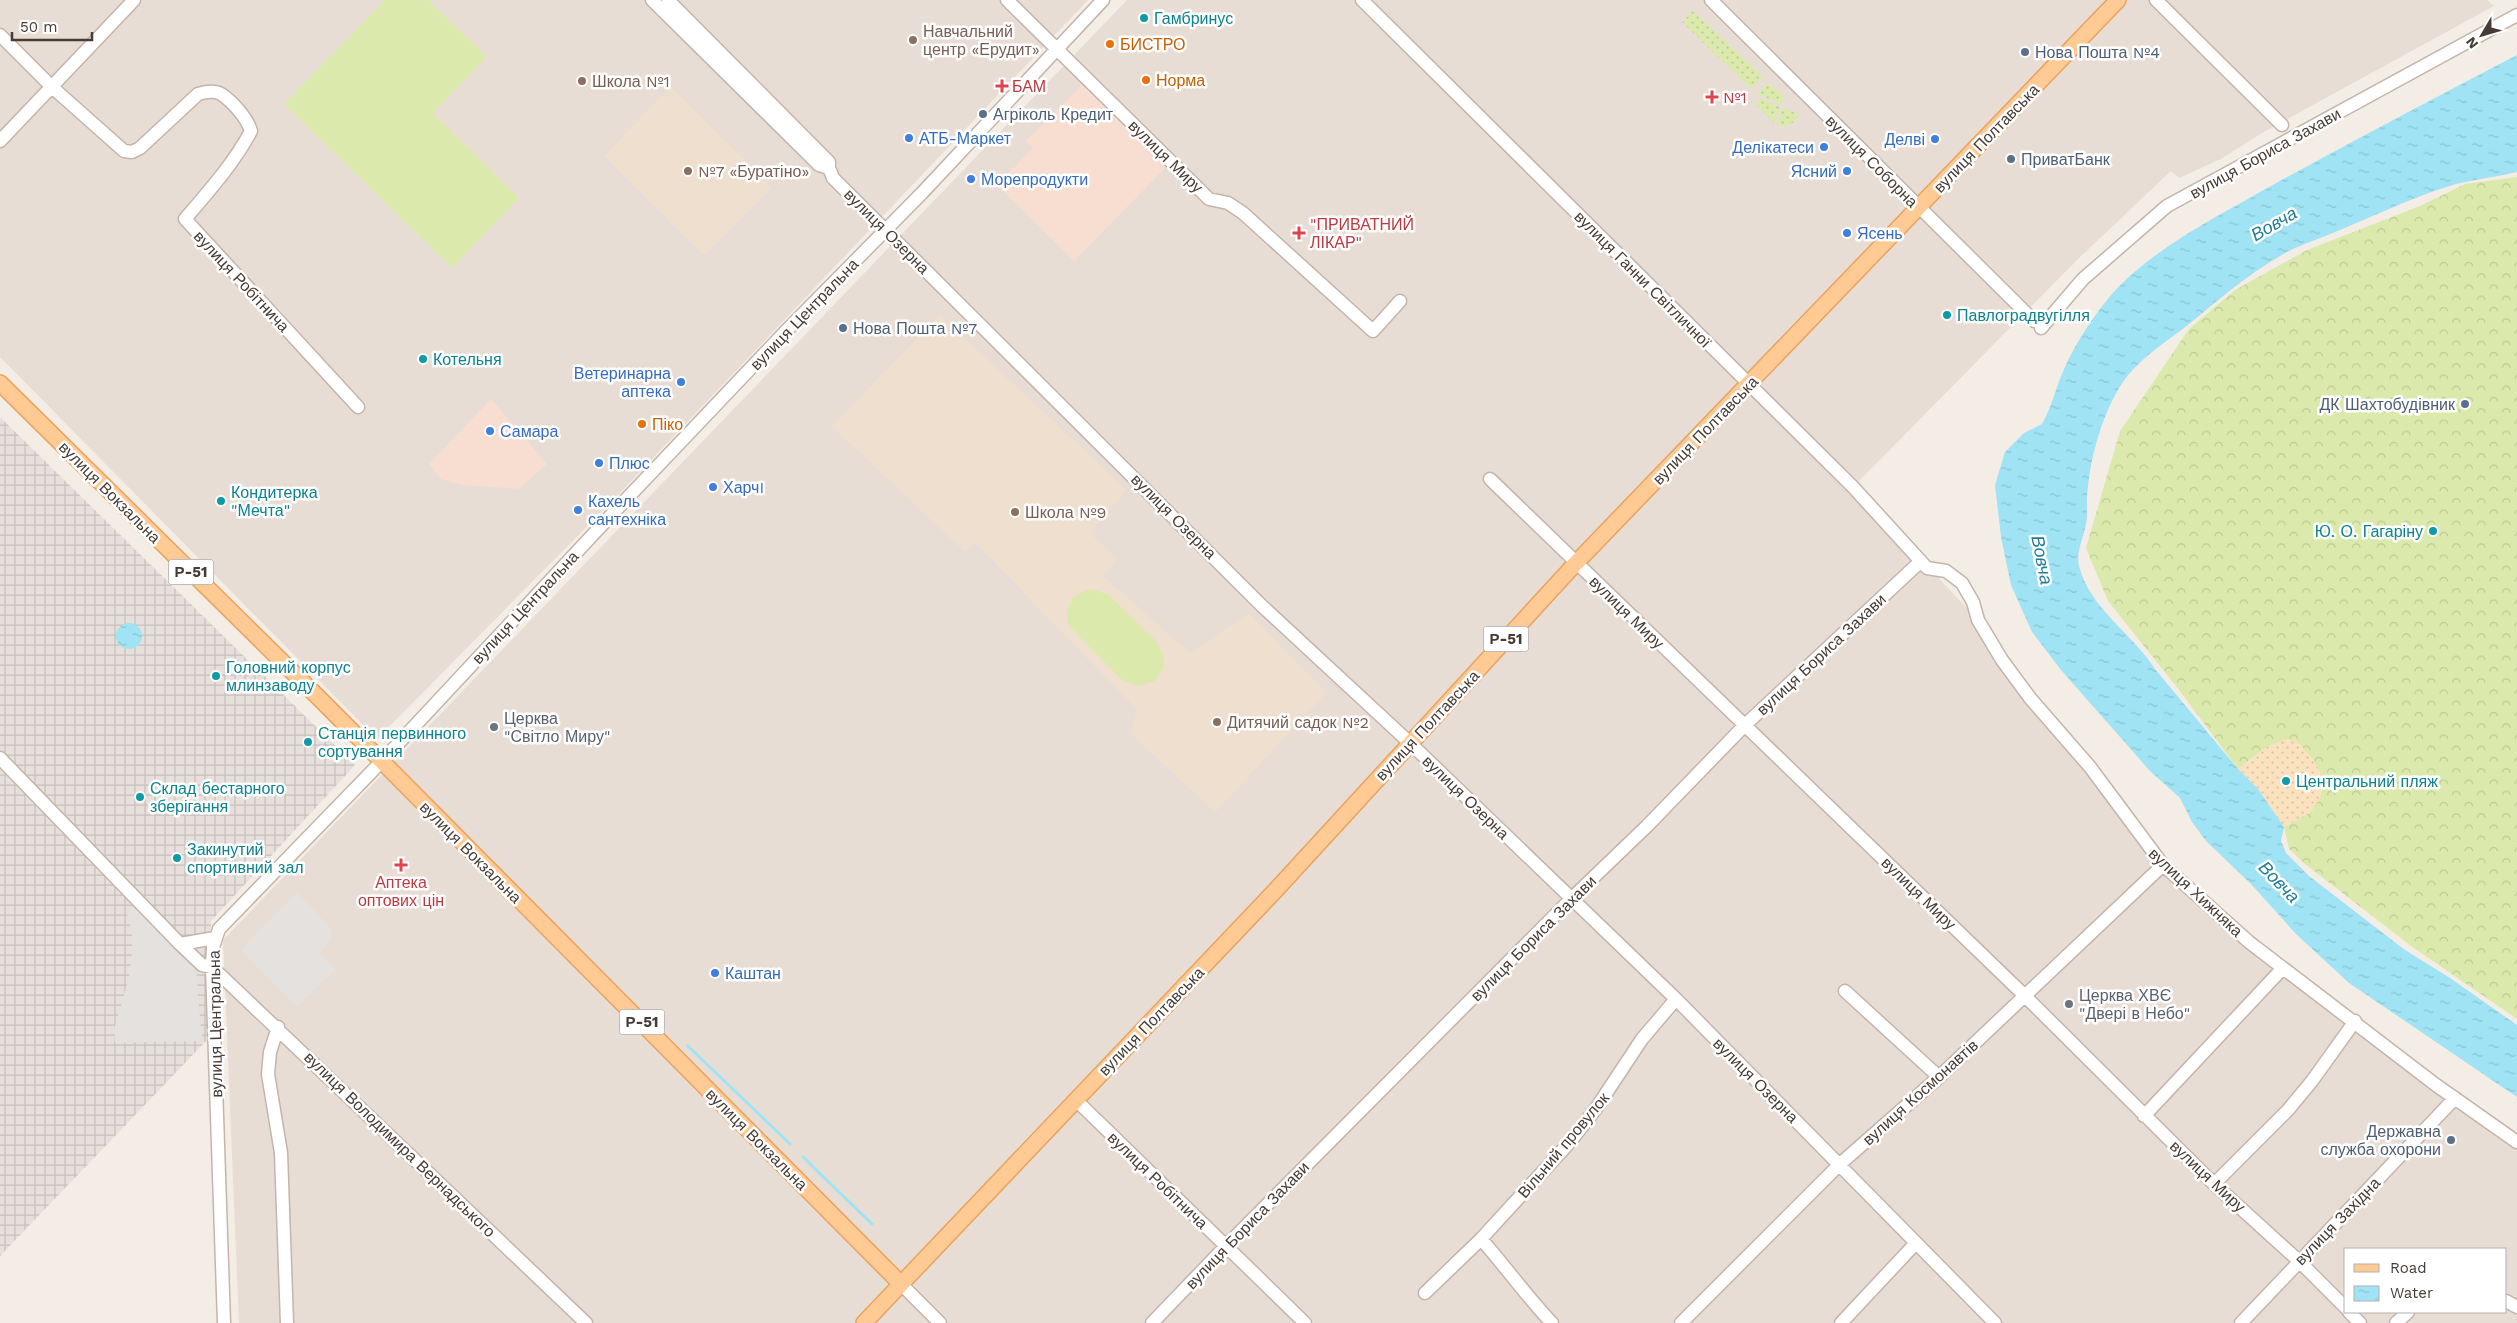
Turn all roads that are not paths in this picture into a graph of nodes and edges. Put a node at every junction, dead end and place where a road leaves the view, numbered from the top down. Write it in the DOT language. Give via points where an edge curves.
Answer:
graph roads {
  1 [pos="134,0"];
  2 [pos="652,0"];
  3 [pos="668,0"];
  4 [pos="1007,0"];
  5 [pos="1104,0"];
  6 [pos="1362,0"];
  7 [pos="1711,0"];
  8 [pos="2118,0"];
  9 [pos="2156,0"];
  10 [pos="2517,15"];
  11 [pos="0,35"];
  12 [pos="1056,49"];
  13 [pos="52,87"];
  14 [pos="2282,125"];
  15 [pos="0,141"];
  16 [pos="829,165"];
  17 [pos="1920,208"];
  18 [pos="886,230"];
  19 [pos="1400,301"];
  20 [pos="2037,325"];
  21 [pos="0,383"];
  22 [pos="1749,384"];
  23 [pos="358,407"];
  24 [pos="1490,479"];
  25 [pos="1921,561"];
  26 [pos="1576,563"];
  27 [pos="1745,725"];
  28 [pos="1410,743"];
  29 [pos="0,758"];
  30 [pos="382,761"];
  31 [pos="2162,865"];
  32 [pos="1571,899"];
  33 [pos="215,938"];
  34 [pos="180,944"];
  35 [pos="212,967"];
  36 [pos="2283,968"];
  37 [pos="1845,991"];
  38 [pos="2024,995"];
  39 [pos="1676,999"];
  40 [pos="2355,1021"];
  41 [pos="278,1027"];
  42 [pos="1939,1077"];
  43 [pos="2455,1098"];
  44 [pos="1076,1100"];
  45 [pos="2144,1116"];
  46 [pos="2517,1142"];
  47 [pos="1840,1164"];
  48 [pos="2214,1184"];
  49 [pos="1481,1239"];
  50 [pos="1915,1244"];
  51 [pos="1226,1246"];
  52 [pos="2299,1261"];
  53 [pos="900,1284"];
  54 [pos="1424,1293"];
  55 [pos="2344,1306"];
  56 [pos="2350,1313"];
  57 [pos="2407,1313"];
  58 [pos="224,1323"];
  59 [pos="287,1323"];
  60 [pos="586,1323"];
  61 [pos="864,1323"];
  62 [pos="940,1323"];
  63 [pos="1152,1323"];
  64 [pos="1305,1323"];
  65 [pos="1552,1323"];
  66 [pos="1681,1323"];
  67 [pos="1841,1323"];
  68 [pos="1995,1323"];
  69 [pos="2241,1323"];
  70 [pos="2360,1323"];
  71 [pos="2396,1323"];
  1 -- 13 [label="street"];
  2 -- 16 [label="street, вулиця Озерна" via="819,165"];
  3 -- 16 [label="street, вулиця Озерна"];
  4 -- 12 [label="street, вулиця Миру"];
  5 -- 12 [label="street, вулиця Центральна"];
  6 -- 22 [label="street, вулиця Ганни Світличної"];
  7 -- 17 [label="street, вулиця Соборна"];
  8 -- 17 [label="main road, вулиця Полтавська / Р-51"];
  9 -- 14 [label="street"];
  10 -- 20 [label="street, вулиця Бориса Захави" via="2168,206"];
  11 -- 13 [label="street, вулиця Робітнича"];
  12 -- 18 [label="street, вулиця Центральна"];
  12 -- 19 [label="street, вулиця Миру" via="1209,199 1228,203 1243,213 1373,330"];
  13 -- 15 [label="street"];
  13 -- 23 [label="street, вулиця Робітнича" via="124,150 132,152 198,94 208,91 220,93 248,122 250,131 246,139 222,176 186,219"];
  16 -- 18 [label="street, вулиця Озерна" via="833,178"];
  17 -- 20 [label="street, вулиця Соборна"];
  17 -- 22 [label="main road, вулиця Полтавська / Р-51"];
  18 -- 28 [label="street, вулиця Озерна" via="1262,605"];
  18 -- 30 [label="street, вулиця Центральна" via="615,510"];
  21 -- 30 [label="main road, вулиця Вокзальна / Р-51"];
  22 -- 25 [label="street, вулиця Ганни Світличної" via="1853,487"];
  22 -- 26 [label="main road, вулиця Полтавська / Р-51"];
  24 -- 26 [label="street, вулиця Миру"];
  25 -- 27 [label="street, вулиця Бориса Захави"];
  25 -- 31 [label="street, вулиця Хижняка" via="1928,568 1946,571 1962,583 1973,602 1978,620 2002,660 2030,698 2090,767"];
  26 -- 27 [label="street, вулиця Миру"];
  26 -- 28 [label="main road, вулиця Полтавська / Р-51"];
  27 -- 32 [label="street, вулиця Бориса Захави"];
  27 -- 38 [label="street, вулиця Миру"];
  28 -- 32 [label="street, вулиця Озерна"];
  28 -- 44 [label="main road, вулиця Полтавська / Р-51"];
  29 -- 34 [label="street, вулиця Володимира Вернадського"];
  30 -- 33 [label="street, вулиця Центральна" via="232,913"];
  30 -- 53 [label="main road, вулиця Вокзальна / Р-51"];
  31 -- 36 [label="street, вулиця Хижняка"];
  31 -- 38 [label="street, вулиця Космонавтів"];
  32 -- 39 [label="street, вулиця Озерна"];
  32 -- 51 [label="street, вулиця Бориса Захави"];
  33 -- 34 [label="street"];
  33 -- 35 [label="street, вулиця Центральна"];
  34 -- 35 [label="street, вулиця Володимира Вернадського" via="202,966"];
  35 -- 41 [label="street, вулиця Володимира Вернадського"];
  35 -- 58 [label="street, вулиця Центральна"];
  36 -- 40 [label="street, вулиця Хижняка"];
  36 -- 45 [label="street"];
  37 -- 42 [label="street"];
  38 -- 42 [label="street, вулиця Космонавтів"];
  38 -- 45 [label="street, вулиця Миру"];
  39 -- 47 [label="street, вулиця Озерна"];
  39 -- 49 [label="street, Вільний провулок" via="1642,1039 1570,1142"];
  40 -- 43 [label="street, вулиця Хижняка"];
  40 -- 48 [label="street" via="2288,1110"];
  41 -- 59 [label="street" via="270,1052 268,1074 281,1153"];
  41 -- 60 [label="street, вулиця Володимира Вернадського"];
  42 -- 47 [label="street, вулиця Космонавтів"];
  43 -- 46 [label="street, вулиця Хижняка"];
  43 -- 52 [label="street, вулиця Західна"];
  44 -- 51 [label="street, вулиця Робітнича"];
  44 -- 53 [label="main road, вулиця Полтавська / Р-51"];
  45 -- 48 [label="street, вулиця Миру"];
  47 -- 50 [label="street, вулиця Озерна"];
  47 -- 66 [label="street, вулиця Космонавтів"];
  48 -- 52 [label="street, вулиця Миру"];
  49 -- 54 [label="street, Вільний провулок"];
  49 -- 65 [label="street" via="1519,1282 1525,1295"];
  50 -- 67 [label="street"];
  50 -- 68 [label="street, вулиця Озерна"];
  51 -- 63 [label="street, вулиця Бориса Захави"];
  51 -- 64 [label="street, вулиця Робітнича"];
  52 -- 55 [label="street, вулиця Миру"];
  52 -- 69 [label="street, вулиця Західна"];
  53 -- 61 [label="main road, вулиця Полтавська"];
  53 -- 62 [label="street, вулиця Вокзальна"];
  56 -- 70 [label="street"];
  57 -- 71 [label="street"];
}
